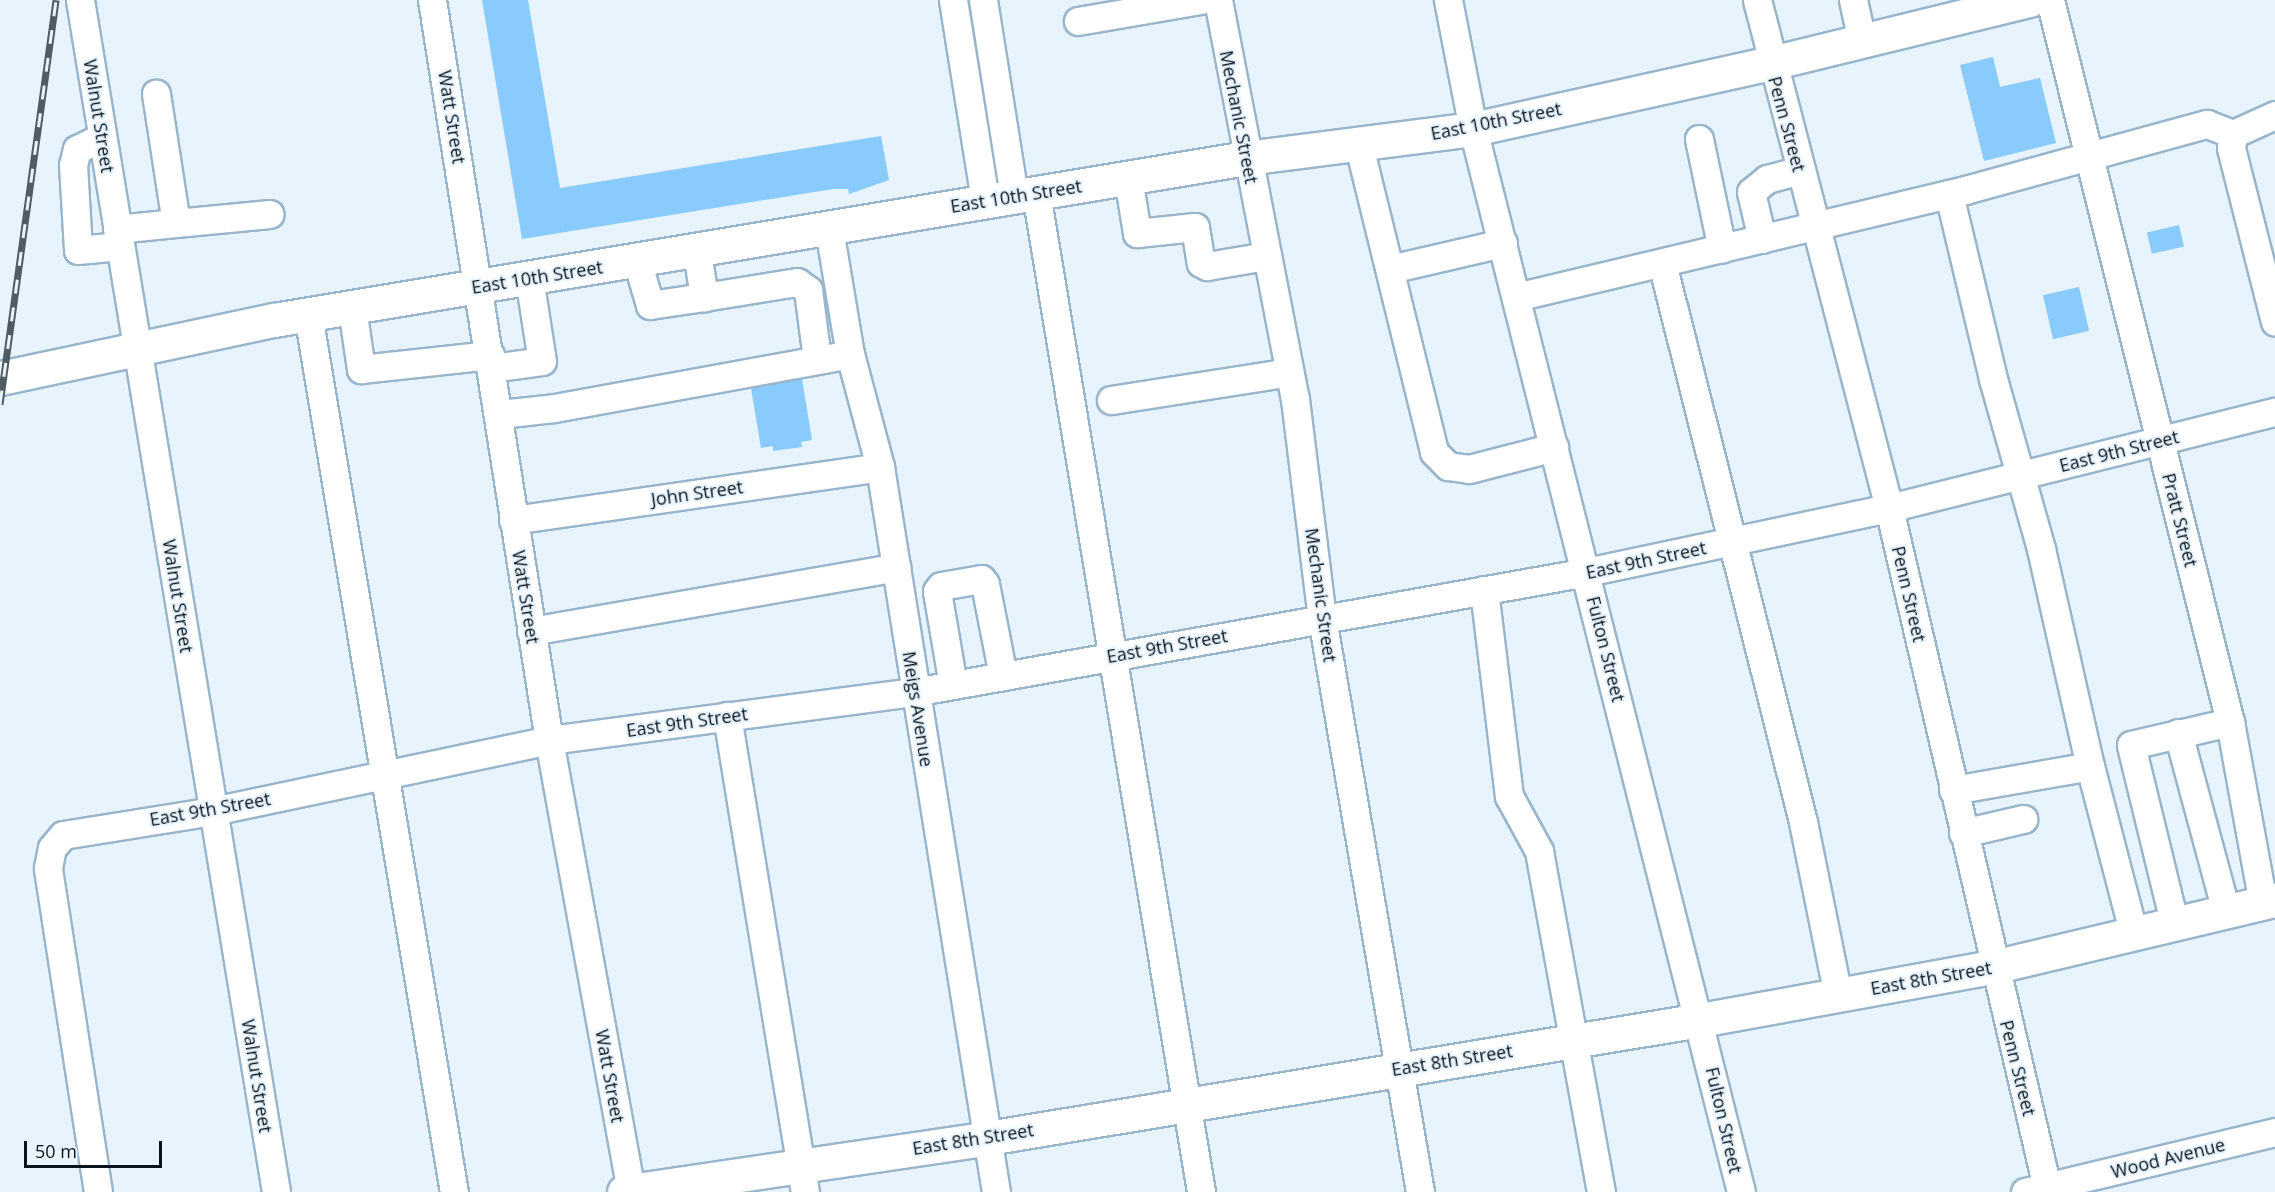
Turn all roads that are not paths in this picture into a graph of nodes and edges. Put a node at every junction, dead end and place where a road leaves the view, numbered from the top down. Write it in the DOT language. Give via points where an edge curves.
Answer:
graph roads {
  1 [pos="80,0"];
  2 [pos="432,0"];
  3 [pos="953,0"];
  4 [pos="982,0"];
  5 [pos="1200,0"];
  6 [pos="1218,0"];
  7 [pos="1448,0"];
  8 [pos="1757,0"];
  9 [pos="1853,0"];
  10 [pos="2029,0"];
  11 [pos="2050,0"];
  12 [pos="1989,5"];
  13 [pos="1077,21"];
  14 [pos="1862,41"];
  15 [pos="1772,63"];
  16 [pos="156,94"];
  17 [pos="2275,115"];
  18 [pos="1473,129"];
  19 [pos="2233,134"];
  20 [pos="102,137"];
  21 [pos="1699,139"];
  22 [pos="1358,142"];
  23 [pos="2088,155"];
  24 [pos="1246,158"];
  25 [pos="1800,170"];
  26 [pos="1128,178"];
  27 [pos="1949,194"];
  28 [pos="1012,196"];
  29 [pos="270,214"];
  30 [pos="176,223"];
  31 [pos="1815,227"];
  32 [pos="829,229"];
  33 [pos="119,238"];
  34 [pos="1762,239"];
  35 [pos="1503,243"];
  36 [pos="1722,249"];
  37 [pos="697,252"];
  38 [pos="1266,256"];
  39 [pos="637,261"];
  40 [pos="1662,263"];
  41 [pos="1390,269"];
  42 [pos="529,278"];
  43 [pos="478,287"];
  44 [pos="704,297"];
  45 [pos="1516,297"];
  46 [pos="352,308"];
  47 [pos="308,315"];
  48 [pos="2275,322"];
  49 [pos="137,346"];
  50 [pos="850,354"];
  51 [pos="817,359"];
  52 [pos="491,362"];
  53 [pos="1289,372"];
  54 [pos="0,378"];
  55 [pos="1111,400"];
  56 [pos="2275,412"];
  57 [pos="500,414"];
  58 [pos="2160,440"];
  59 [pos="1554,447"];
  60 [pos="880,466"];
  61 [pos="2020,475"];
  62 [pos="1889,508"];
  63 [pos="513,520"];
  64 [pos="1734,541"];
  65 [pos="896,567"];
  66 [pos="1587,572"];
  67 [pos="1484,590"];
  68 [pos="1322,618"];
  69 [pos="531,631"];
  70 [pos="1114,656"];
  71 [pos="1003,676"];
  72 [pos="953,685"];
  73 [pos="915,692"];
  74 [pos="727,716"];
  75 [pos="2230,722"];
  76 [pos="2178,733"];
  77 [pos="549,740"];
  78 [pos="2090,766"];
  79 [pos="383,776"];
  80 [pos="1953,790"];
  81 [pos="213,811"];
  82 [pos="2023,819"];
  83 [pos="1963,833"];
  84 [pos="2269,902"];
  85 [pos="2226,912"];
  86 [pos="2175,926"];
  87 [pos="2134,935"];
  88 [pos="1993,967"];
  89 [pos="1838,995"];
  90 [pos="1700,1020"];
  91 [pos="1575,1040"];
  92 [pos="1401,1068"];
  93 [pos="1190,1103"];
  94 [pos="2275,1132"];
  95 [pos="988,1138"];
  96 [pos="803,1179"];
  97 [pos="2040,1190"];
  98 [pos="98,1192"];
  99 [pos="276,1192"];
  100 [pos="454,1192"];
  101 [pos="628,1192"];
  102 [pos="996,1192"];
  103 [pos="1201,1192"];
  104 [pos="1419,1192"];
  105 [pos="1601,1192"];
  106 [pos="1741,1192"];
  1 -- 20 [label="street, Walnut Street"];
  2 -- 43 [label="street, Watt Street"];
  3 -- 28 [label="street"];
  4 -- 28 [label="street"];
  5 -- 13 [label="street"];
  6 -- 24 [label="street, Mechanic Street"];
  7 -- 18 [label="street, Fulton Street"];
  8 -- 15 [label="street, Penn Street"];
  9 -- 14 [label="street"];
  10 -- 12 [label="main road, East 10th Street"];
  11 -- 23 [label="street, Pratt Street"];
  12 -- 14 [label="main road, East 10th Street"];
  14 -- 15 [label="main road, East 10th Street"];
  15 -- 18 [label="main road, East 10th Street"];
  15 -- 25 [label="street, Penn Street"];
  16 -- 30 [label="street"];
  17 -- 19 [label="street"];
  18 -- 22 [label="main road, East 10th Street"];
  18 -- 35 [label="street, Fulton Street"];
  19 -- 23 [label="street" via="2207,124"];
  19 -- 48 [label="street" via="2231,148"];
  20 -- 33 [label="street, Walnut Street"];
  20 -- 33 [label="street" via="77,149 73,165 78,250"];
  21 -- 36 [label="street"];
  22 -- 24 [label="main road, East 10th Street"];
  22 -- 41 [label="street"];
  23 -- 27 [label="street"];
  23 -- 58 [label="street, Pratt Street"];
  24 -- 26 [label="main road, East 10th Street"];
  24 -- 38 [label="street, Mechanic Street"];
  25 -- 31 [label="street, Penn Street"];
  25 -- 34 [label="street" via="1767,178 1751,192"];
  26 -- 28 [label="main road, East 10th Street"];
  26 -- 38 [label="street" via="1137,233 1195,227 1202,262 1207,266"];
  27 -- 31 [label="street"];
  27 -- 61 [label="street"];
  28 -- 32 [label="main road, East 10th Street"];
  28 -- 70 [label="street"];
  29 -- 30 [label="street"];
  30 -- 33 [label="street"];
  31 -- 34 [label="street"];
  31 -- 62 [label="street, Penn Street"];
  32 -- 37 [label="main road, East 10th Street"];
  32 -- 50 [label="street, Meigs Avenue"];
  33 -- 49 [label="street, Walnut Street"];
  34 -- 36 [label="street"];
  35 -- 41 [label="street"];
  35 -- 45 [label="street, Fulton Street"];
  36 -- 40 [label="street"];
  37 -- 39 [label="main road, East 10th Street"];
  37 -- 44 [label="street"];
  38 -- 53 [label="street, Mechanic Street"];
  39 -- 42 [label="main road, East 10th Street"];
  39 -- 44 [label="street" via="650,305"];
  40 -- 45 [label="street"];
  40 -- 64 [label="street"];
  41 -- 59 [label="street" via="1434,452 1448,466 1469,469"];
  42 -- 43 [label="main road, East 10th Street"];
  42 -- 52 [label="street" via="542,361"];
  43 -- 46 [label="main road, East 10th Street"];
  43 -- 52 [label="street, Watt Street"];
  44 -- 51 [label="street" via="797,282 808,290"];
  45 -- 59 [label="street, Fulton Street"];
  46 -- 47 [label="main road, East 10th Street"];
  46 -- 52 [label="street" via="361,369"];
  47 -- 49 [label="main road, East 10th Street"];
  47 -- 79 [label="street"];
  49 -- 54 [label="main road, East 10th Street"];
  49 -- 81 [label="street, Walnut Street"];
  50 -- 51 [label="street"];
  50 -- 60 [label="street, Meigs Avenue"];
  51 -- 57 [label="street" via="554,408"];
  52 -- 57 [label="street, Watt Street"];
  53 -- 55 [label="street"];
  53 -- 68 [label="street, Mechanic Street"];
  56 -- 58 [label="street, East 9th Street"];
  57 -- 63 [label="street, Watt Street"];
  58 -- 61 [label="street, East 9th Street"];
  58 -- 75 [label="street, Pratt Street"];
  59 -- 66 [label="street, Fulton Street"];
  60 -- 63 [label="street, John Street"];
  60 -- 65 [label="street, Meigs Avenue"];
  61 -- 62 [label="street, East 9th Street"];
  61 -- 78 [label="street"];
  62 -- 64 [label="street, East 9th Street"];
  62 -- 80 [label="street, Penn Street"];
  63 -- 69 [label="street, Watt Street"];
  64 -- 66 [label="street, East 9th Street"];
  64 -- 89 [label="street" via="1757,652 1803,822"];
  65 -- 69 [label="street"];
  65 -- 73 [label="street, Meigs Avenue"];
  66 -- 67 [label="street, East 9th Street"];
  66 -- 90 [label="street, Fulton Street"];
  67 -- 68 [label="street, East 9th Street"];
  67 -- 91 [label="street" via="1509,796 1539,851"];
  68 -- 70 [label="street, East 9th Street"];
  68 -- 92 [label="street, Mechanic Street"];
  69 -- 77 [label="street, Watt Street"];
  70 -- 71 [label="street, East 9th Street"];
  70 -- 93 [label="street" via="1133,795"];
  71 -- 72 [label="street, East 9th Street"];
  71 -- 72 [label="street" via="985,584 981,579 941,586 937,591"];
  72 -- 73 [label="street, East 9th Street"];
  73 -- 74 [label="street, East 9th Street"];
  73 -- 95 [label="street, Meigs Avenue"];
  74 -- 77 [label="street, East 9th Street"];
  74 -- 96 [label="street"];
  75 -- 76 [label="street"];
  75 -- 84 [label="street, Pratt Street"];
  76 -- 85 [label="street"];
  76 -- 86 [label="street" via="2131,745"];
  77 -- 79 [label="street, East 9th Street"];
  77 -- 101 [label="street, Watt Street"];
  78 -- 80 [label="street"];
  78 -- 87 [label="street"];
  79 -- 81 [label="street, East 9th Street"];
  79 -- 100 [label="street"];
  80 -- 83 [label="street, Penn Street"];
  81 -- 98 [label="street, East 9th Street" via="81,829 63,835 48,868"];
  81 -- 99 [label="street, Walnut Street"];
  82 -- 83 [label="street"];
  83 -- 88 [label="street, Penn Street"];
  84 -- 85 [label="main road, East 8th Street"];
  85 -- 86 [label="main road, East 8th Street"];
  86 -- 87 [label="main road, East 8th Street"];
  87 -- 88 [label="main road, East 8th Street"];
  88 -- 89 [label="main road, East 8th Street"];
  88 -- 97 [label="street, Penn Street"];
  89 -- 90 [label="main road, East 8th Street"];
  90 -- 91 [label="main road, East 8th Street"];
  90 -- 106 [label="street, Fulton Street"];
  91 -- 92 [label="main road, East 8th Street"];
  91 -- 105 [label="street"];
  92 -- 93 [label="main road, East 8th Street"];
  92 -- 104 [label="street, Mechanic Street"];
  93 -- 95 [label="main road, East 8th Street"];
  93 -- 103 [label="street"];
  94 -- 97 [label="street, Wood Avenue"];
  95 -- 96 [label="main road, East 8th Street"];
  95 -- 102 [label="street, Meigs Avenue"];
  96 -- 101 [label="main road, East 8th Street"];
}
